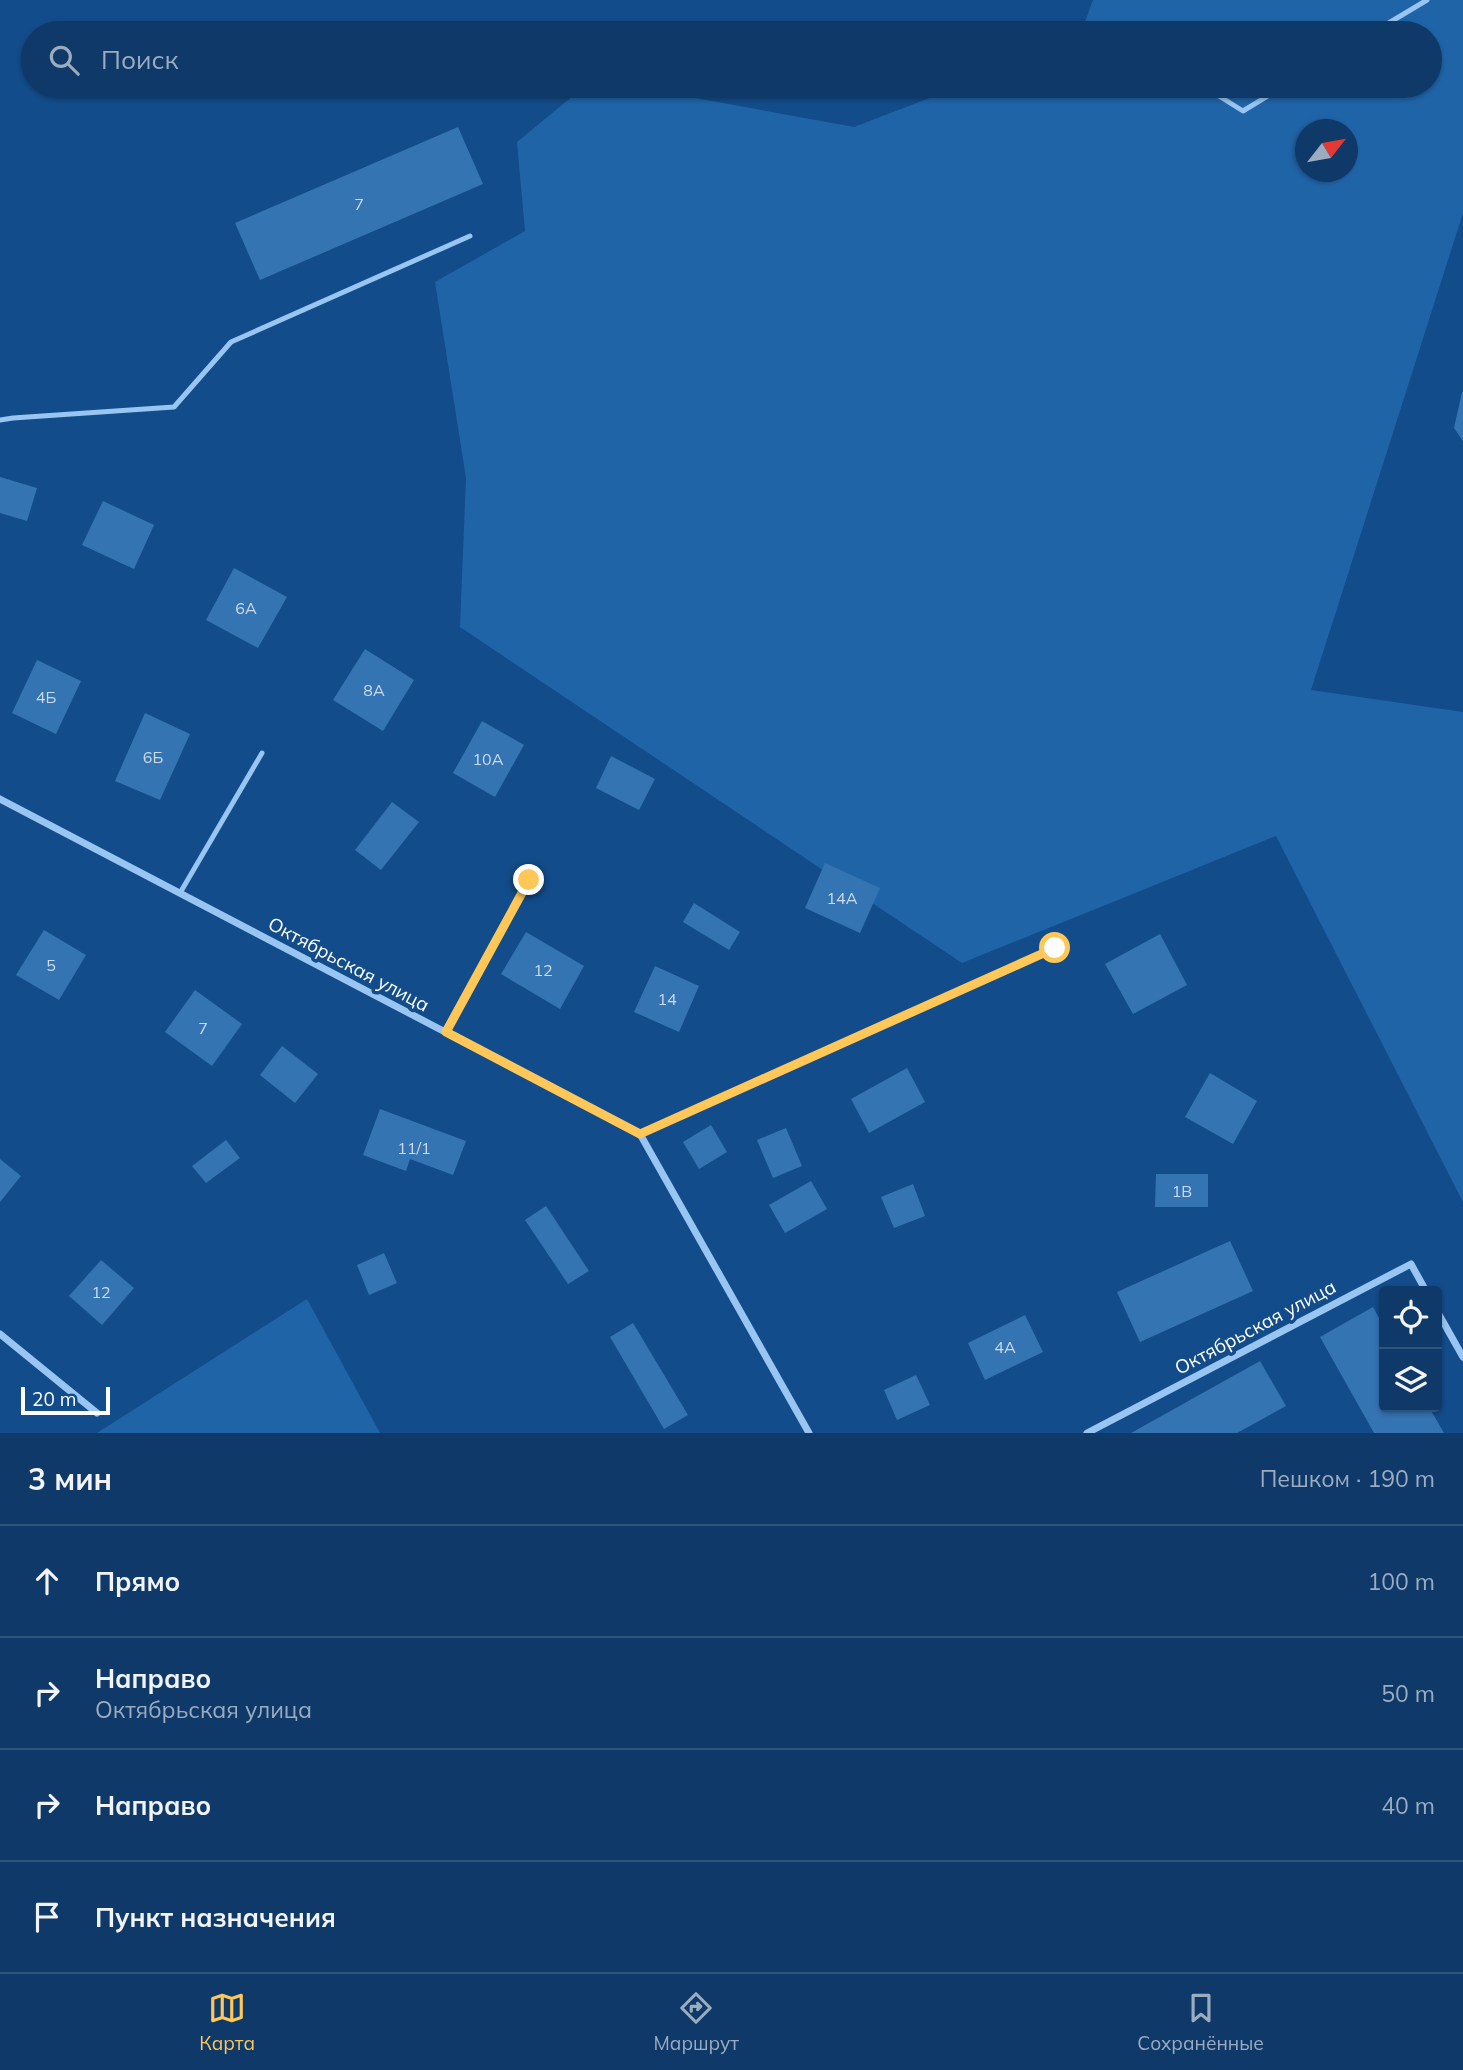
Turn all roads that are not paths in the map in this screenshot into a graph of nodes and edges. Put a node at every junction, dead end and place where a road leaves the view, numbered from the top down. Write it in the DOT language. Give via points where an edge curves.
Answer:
graph roads {
  1 [pos="1427,0"];
  2 [pos="1392,21"];
  3 [pos="1222,98"];
  4 [pos="1264,98"];
  5 [pos="470,236"];
  6 [pos="0,421"];
  7 [pos="262,752"];
  8 [pos="0,799"];
  9 [pos="529,880"];
  10 [pos="180,893"];
  11 [pos="1055,948"];
  12 [pos="446,1032"];
  13 [pos="640,1134"];
  14 [pos="1423,1286"];
  15 [pos="1442,1320"];
  16 [pos="0,1334"];
  17 [pos="1463,1357"];
  18 [pos="97,1413"];
  19 [pos="809,1433"];
  20 [pos="1087,1433"];
  1 -- 2 [label="lane"];
  3 -- 4 [label="lane" via="1243,111"];
  5 -- 6 [label="lane" via="231,342 174,407"];
  7 -- 10 [label="lane"];
  8 -- 10 [label="street, Октябрьская улица"];
  9 -- 12 [label="lane"];
  10 -- 12 [label="street, Октябрьская улица"];
  11 -- 13 [label="lane"];
  12 -- 13 [label="street, Октябрьская улица"];
  13 -- 19 [label="street"];
  14 -- 20 [label="street, Октябрьская улица" via="1411,1264"];
  15 -- 17 [label="street"];
  16 -- 18 [label="street"];
}
